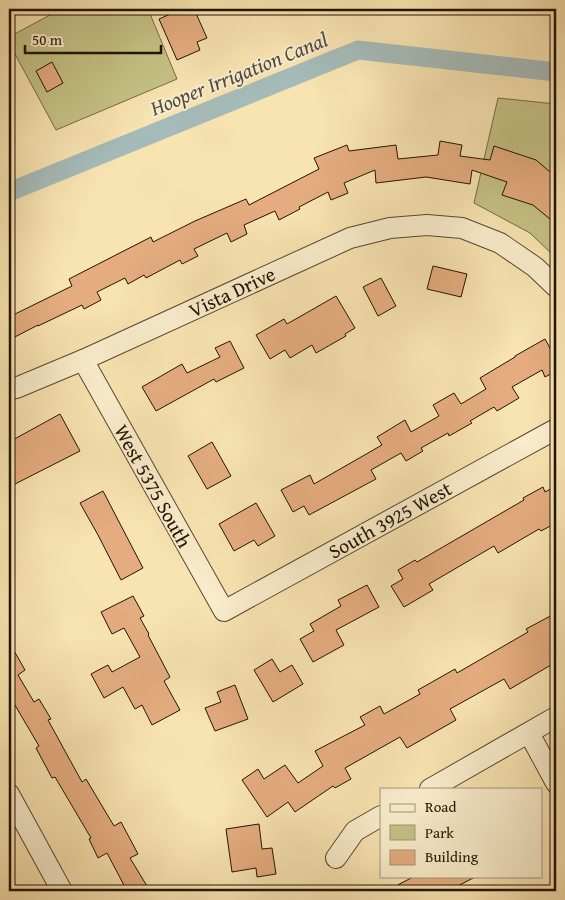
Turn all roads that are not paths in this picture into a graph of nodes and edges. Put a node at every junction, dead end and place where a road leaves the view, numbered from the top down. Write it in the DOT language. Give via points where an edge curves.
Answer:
graph roads {
  1 [pos="556,287"];
  2 [pos="83,360"];
  3 [pos="9,390"];
  4 [pos="556,429"];
  5 [pos="224,612"];
  6 [pos="556,717"];
  7 [pos="529,733"];
  8 [pos="556,783"];
  9 [pos="432,788"];
  10 [pos="9,794"];
  11 [pos="380,817"];
  12 [pos="336,858"];
  13 [pos="62,891"];
  1 -- 2 [label="street, Vista Drive" via="536,267 500,243 462,228 427,225 390,228 350,238"];
  2 -- 3 [label="street, Vista Drive"];
  2 -- 5 [label="street, West 5375 South"];
  4 -- 5 [label="street, South 3925 West"];
  6 -- 7 [label="street"];
  7 -- 8 [label="street"];
  7 -- 9 [label="street"];
  10 -- 13 [label="street"];
  11 -- 12 [label="street" via="354,831"];
}
